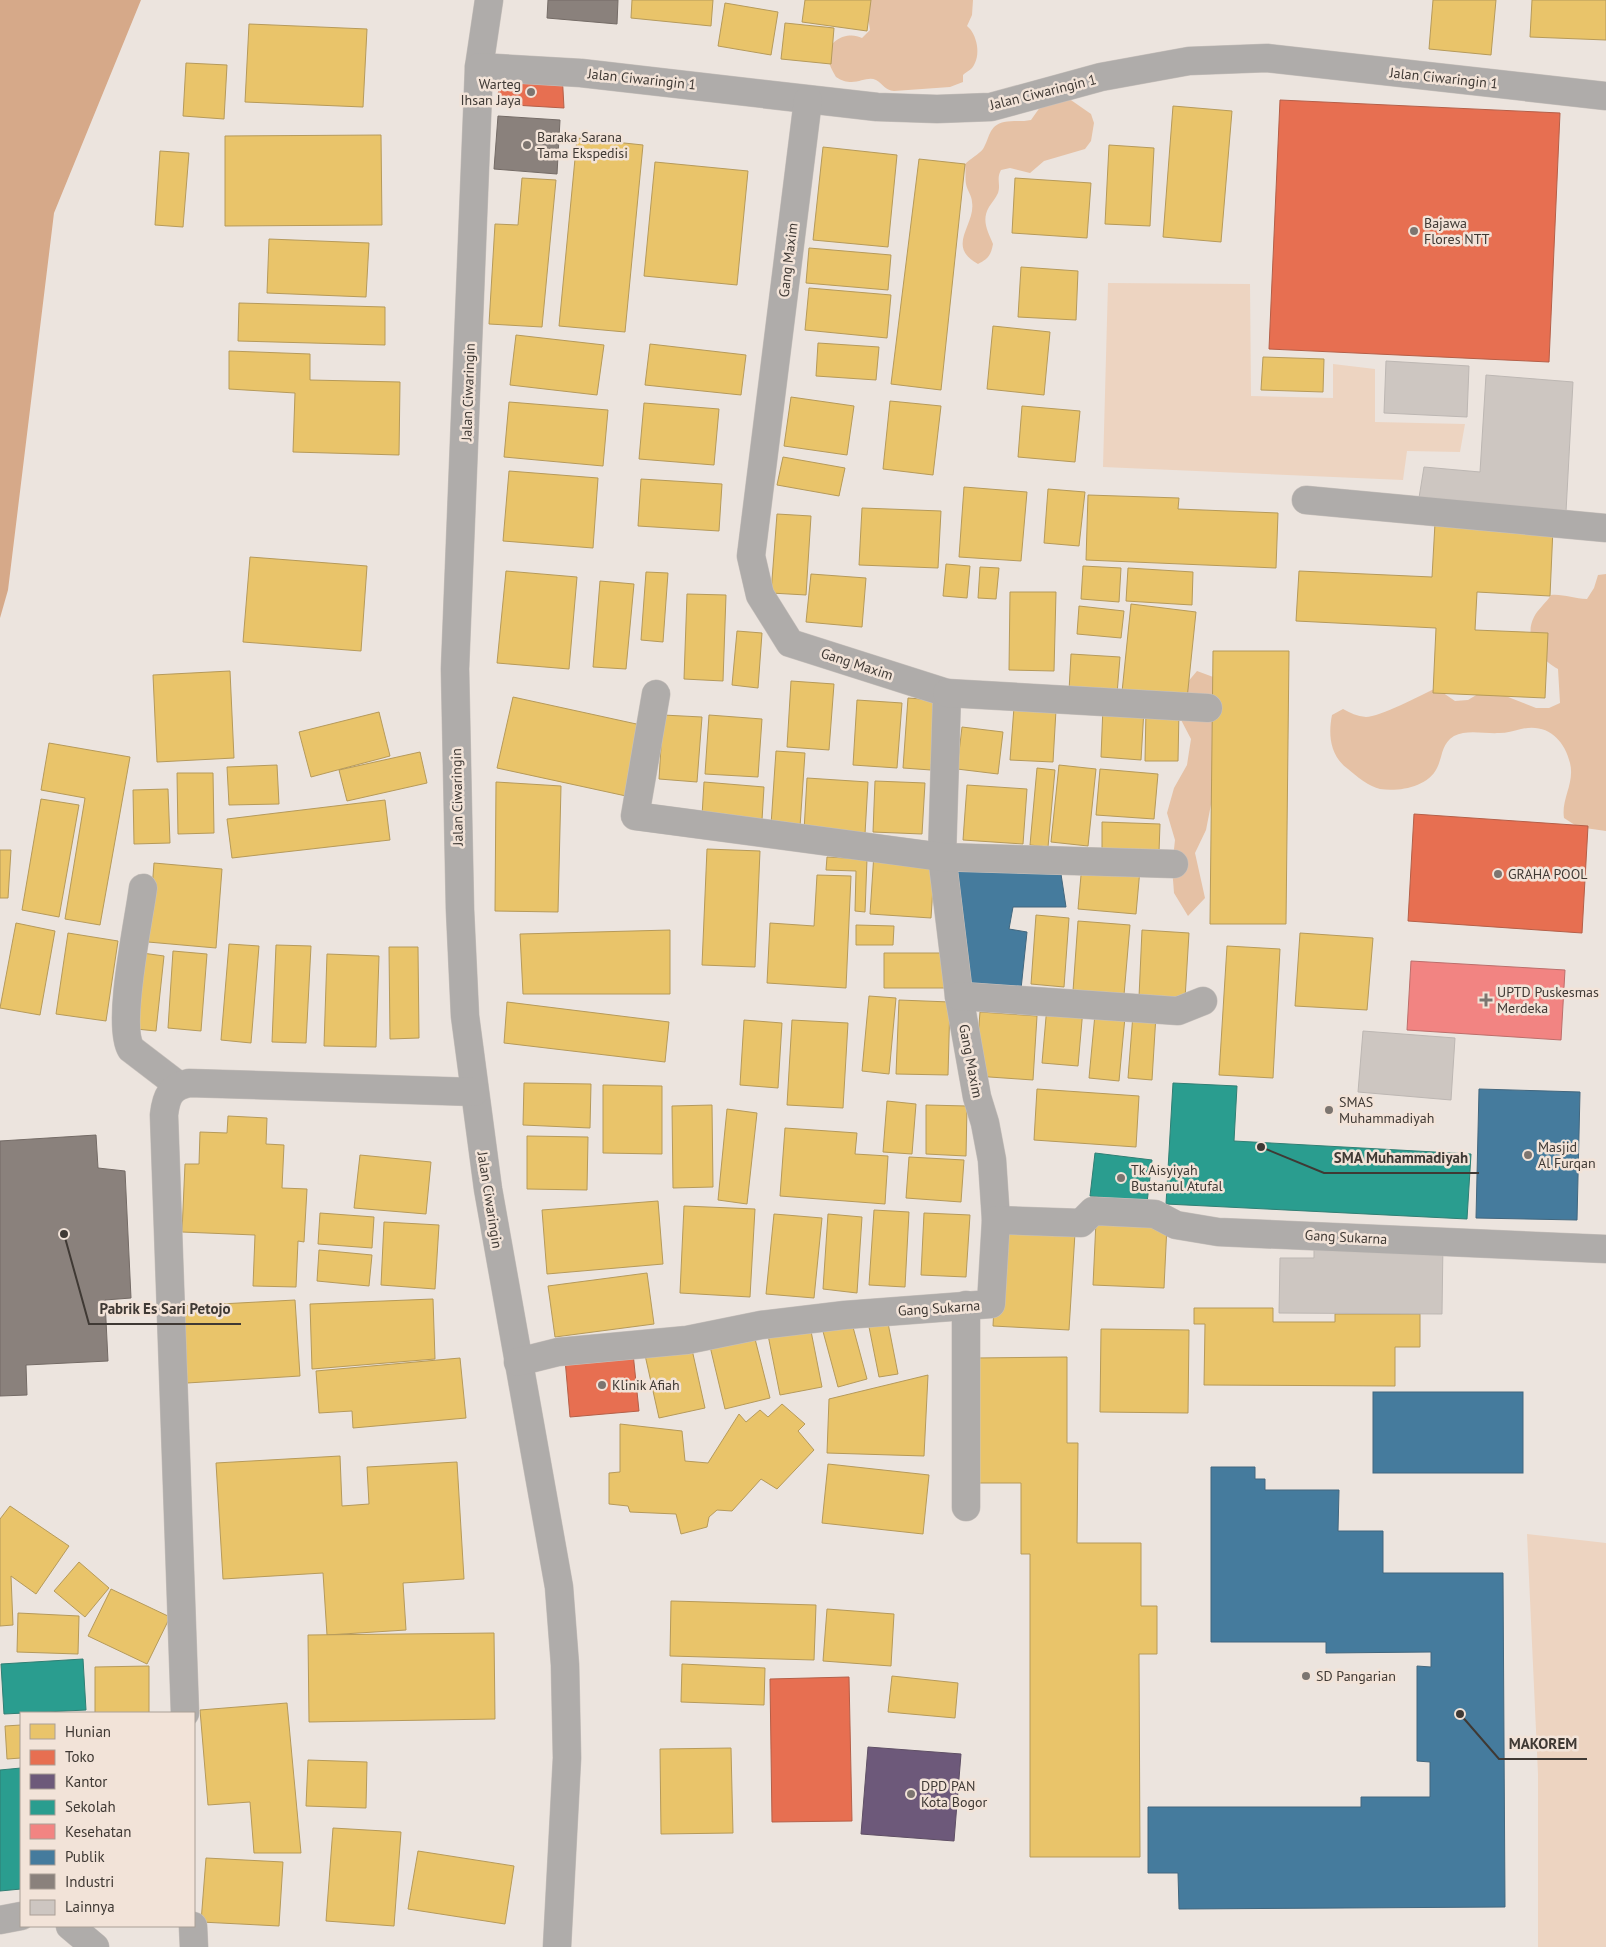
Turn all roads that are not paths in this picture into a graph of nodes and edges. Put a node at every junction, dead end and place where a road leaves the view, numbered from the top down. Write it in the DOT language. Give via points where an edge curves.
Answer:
graph roads {
  1 [pos="489,0"];
  2 [pos="479,67"];
  3 [pos="1606,96"];
  4 [pos="808,100"];
  5 [pos="1306,500"];
  6 [pos="1606,528"];
  7 [pos="947,693"];
  8 [pos="656,694"];
  9 [pos="1208,708"];
  10 [pos="942,857"];
  11 [pos="1174,864"];
  12 [pos="144,888"];
  13 [pos="959,996"];
  14 [pos="1204,1001"];
  15 [pos="178,1085"];
  16 [pos="474,1092"];
  17 [pos="996,1220"];
  18 [pos="1606,1249"];
  19 [pos="966,1305"];
  20 [pos="518,1362"];
  21 [pos="966,1507"];
  22 [pos="185,1712"];
  23 [pos="20,1916"];
  24 [pos="0,1920"];
  25 [pos="71,1927"];
  26 [pos="193,1927"];
  27 [pos="95,1947"];
  28 [pos="194,1947"];
  29 [pos="557,1947"];
  1 -- 2 [label="street, Jalan Ciwaringin"];
  2 -- 4 [label="street, Jalan Ciwaringin 1" via="581,73"];
  2 -- 16 [label="street, Jalan Ciwaringin" via="455,669 464,988"];
  3 -- 4 [label="street, Jalan Ciwaringin 1" via="1267,58 1188,62 1101,77 991,107 877,108"];
  4 -- 7 [label="street, Gang Maxim" via="751,556 760,595 790,643"];
  5 -- 6 [label="street"];
  7 -- 9 [label="street"];
  7 -- 10 [label="street, Gang Maxim"];
  8 -- 10 [label="street" via="635,816"];
  10 -- 11 [label="street"];
  10 -- 13 [label="street, Gang Maxim"];
  12 -- 15 [label="street" via="128,995 127,1042 131,1049"];
  13 -- 14 [label="street" via="1178,1011"];
  13 -- 17 [label="street, Gang Maxim" via="976,1097 992,1160"];
  15 -- 16 [label="street"];
  15 -- 22 [label="street" via="166,1100 164,1115"];
  16 -- 20 [label="street, Jalan Ciwaringin"];
  17 -- 18 [label="street, Gang Sukarna" via="1081,1223 1092,1211 1105,1211 1155,1214 1176,1225 1218,1232"];
  17 -- 19 [label="street, Gang Sukarna" via="992,1300 986,1305"];
  19 -- 20 [label="street, Gang Sukarna" via="770,1324 687,1340 572,1350"];
  19 -- 21 [label="street"];
  20 -- 29 [label="street, Jalan Ciwaringin" via="559,1587 566,1665 567,1758"];
  23 -- 24 [label="street"];
  25 -- 27 [label="street"];
  26 -- 28 [label="street"];
}
